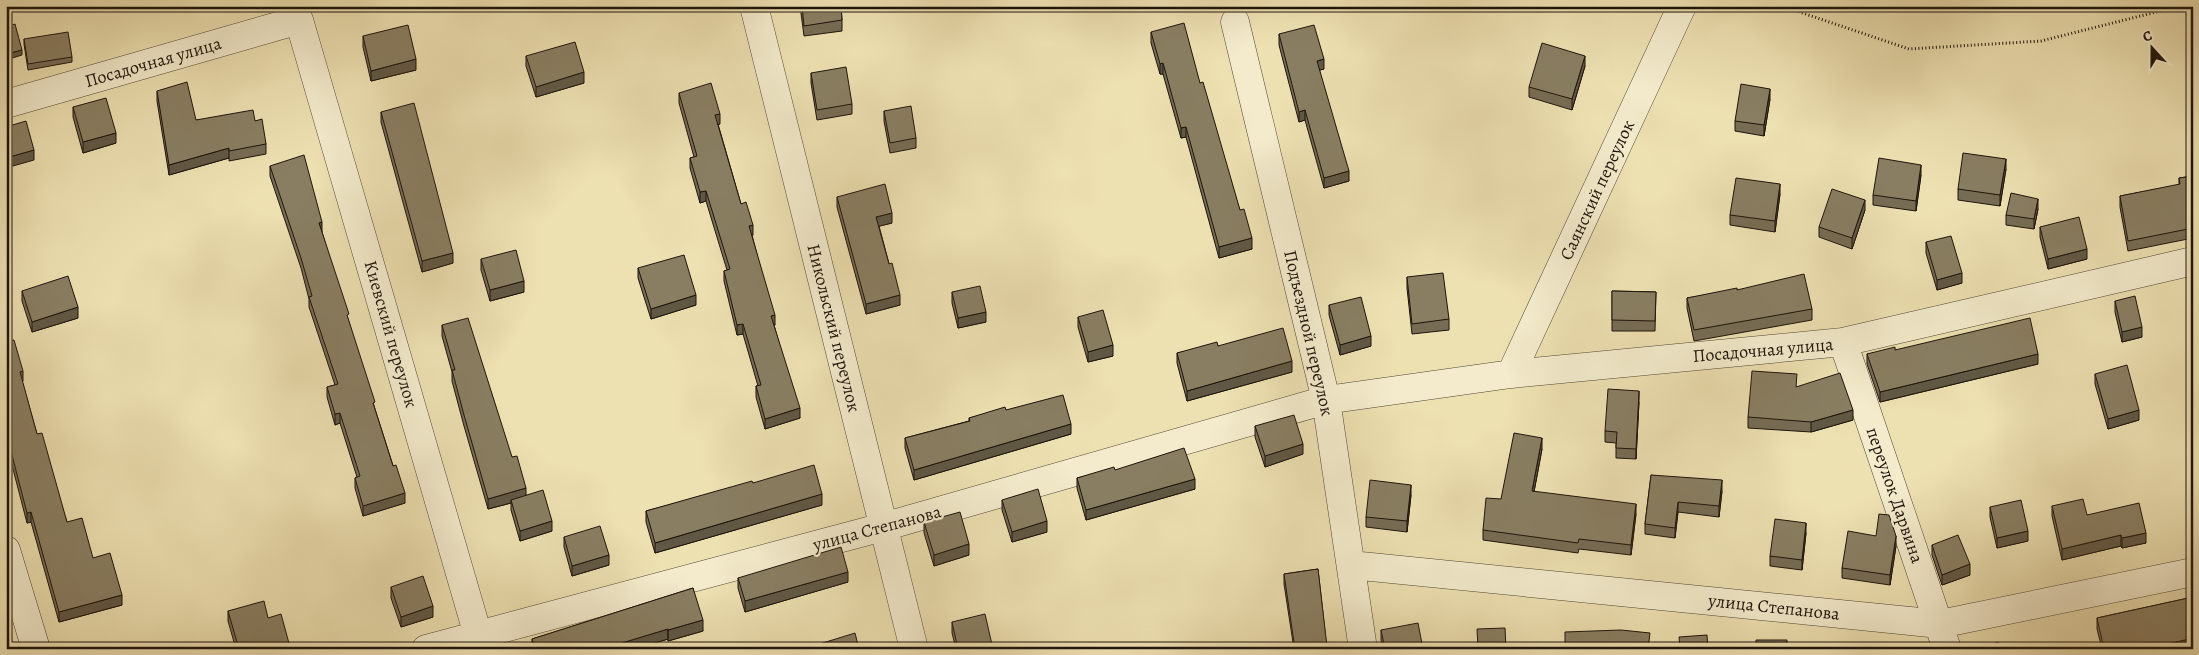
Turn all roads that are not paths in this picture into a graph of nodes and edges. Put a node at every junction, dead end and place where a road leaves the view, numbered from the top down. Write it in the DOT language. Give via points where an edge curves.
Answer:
graph roads {
  1 [pos="754,6"];
  2 [pos="1682,6"];
  3 [pos="299,20"];
  4 [pos="1235,22"];
  5 [pos="6,104"];
  6 [pos="2193,261"];
  7 [pos="1843,342"];
  8 [pos="1511,374"];
  9 [pos="1326,400"];
  10 [pos="883,527"];
  11 [pos="6,550"];
  12 [pos="1351,565"];
  13 [pos="2193,572"];
  14 [pos="1943,636"];
  15 [pos="480,641"];
  16 [pos="36,649"];
  17 [pos="426,649"];
  18 [pos="914,649"];
  19 [pos="1363,649"];
  1 -- 10 [label="street, Никольский переулок"];
  2 -- 8 [label="street, Саянский переулок"];
  3 -- 5 [label="street, Посадочная улица"];
  3 -- 15 [label="street, Киевский переулок"];
  4 -- 9 [label="street, Подъездной переулок"];
  6 -- 7 [label="street, Посадочная улица"];
  7 -- 8 [label="street, Посадочная улица"];
  7 -- 14 [label="street, переулок Дарвина"];
  8 -- 9 [label="street, Посадочная улица"];
  9 -- 10 [label="street, улица Степанова"];
  9 -- 12 [label="street, Подъездной переулок"];
  10 -- 15 [label="street, улица Степанова"];
  10 -- 18 [label="street, Никольский переулок"];
  11 -- 16 [label="street"];
  12 -- 14 [label="street, улица Степанова"];
  12 -- 19 [label="street, Подъездной переулок"];
  13 -- 14 [label="street, улица Степанова"];
  15 -- 17 [label="street, улица Степанова"];
}
